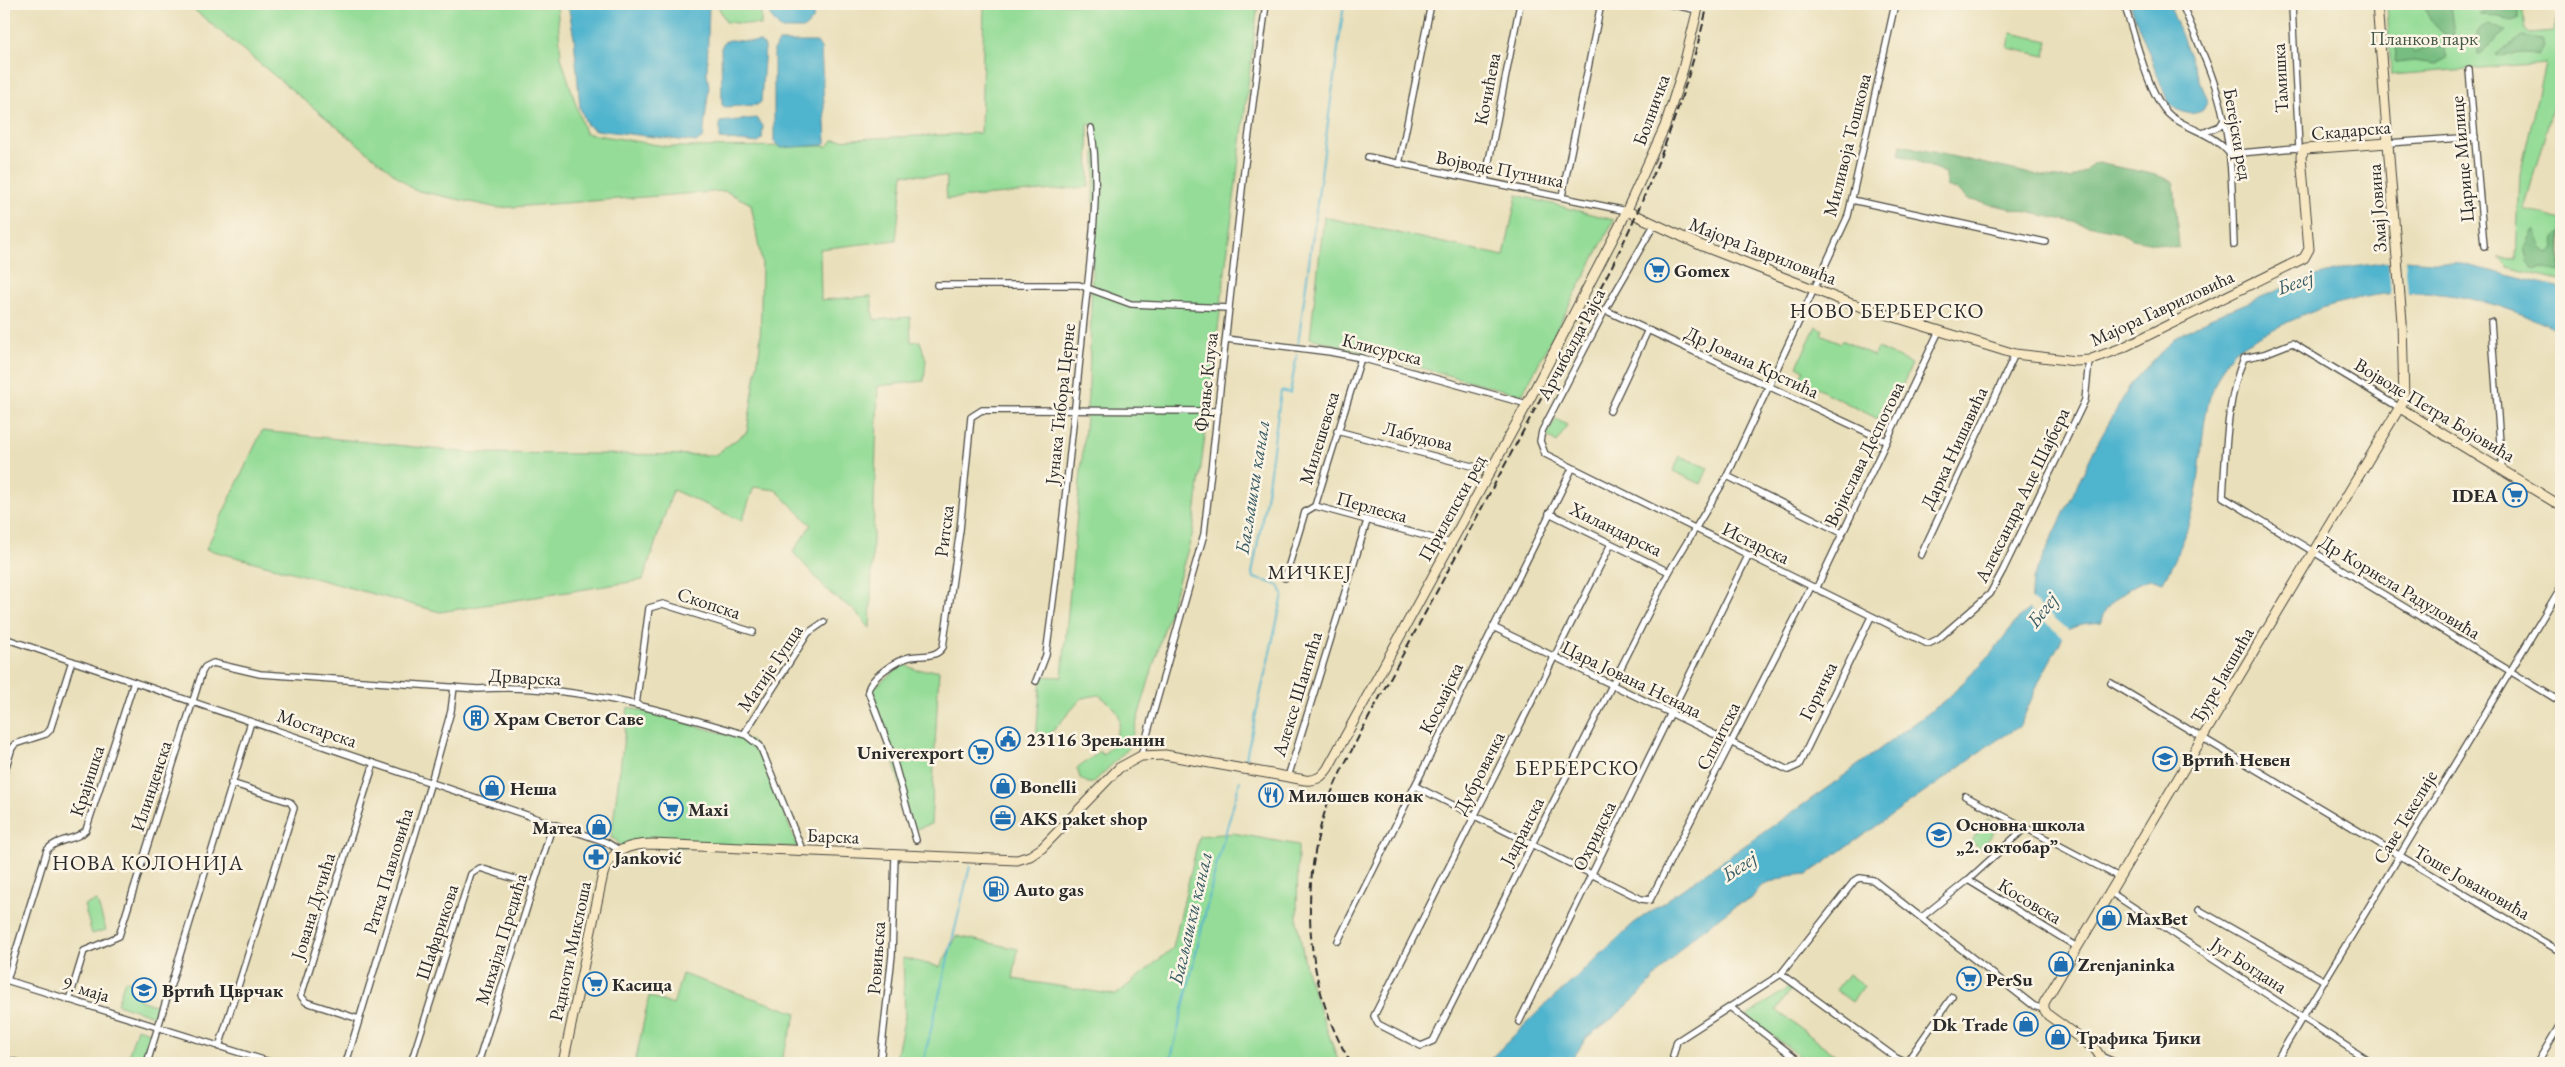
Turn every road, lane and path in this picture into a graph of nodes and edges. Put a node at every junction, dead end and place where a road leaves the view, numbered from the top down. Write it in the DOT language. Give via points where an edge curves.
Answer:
graph roads {
  1 [pos="1266,4"];
  2 [pos="1431,4"];
  3 [pos="1520,4"];
  4 [pos="1601,4"];
  5 [pos="1669,4"];
  6 [pos="1895,4"];
  7 [pos="2124,4"];
  8 [pos="2182,4"];
  9 [pos="2377,4"];
  10 [pos="2292,6"];
  11 [pos="1698,7"];
  12 [pos="2469,70"];
  13 [pos="2224,120"];
  14 [pos="1090,128"];
  15 [pos="2205,132"];
  16 [pos="2475,136"];
  17 [pos="2388,143"];
  18 [pos="2301,149"];
  19 [pos="2230,154"];
  20 [pos="1368,157"];
  21 [pos="1399,164"];
  22 [pos="1485,181"];
  23 [pos="1562,196"];
  24 [pos="1852,200"];
  25 [pos="1627,211"];
  26 [pos="1621,223"];
  27 [pos="1654,225"];
  28 [pos="2045,242"];
  29 [pos="2234,245"];
  30 [pos="2484,246"];
  31 [pos="2308,254"];
  32 [pos="936,285"];
  33 [pos="1087,287"];
  34 [pos="1813,288"];
  35 [pos="1229,308"];
  36 [pos="1604,310"];
  37 [pos="2491,322"];
  38 [pos="1648,330"];
  39 [pos="1939,331"];
  40 [pos="1226,339"];
  41 [pos="2014,354"];
  42 [pos="1360,358"];
  43 [pos="2088,360"];
  44 [pos="1768,386"];
  45 [pos="1527,404"];
  46 [pos="2400,408"];
  47 [pos="1075,409"];
  48 [pos="1610,410"];
  49 [pos="1218,411"];
  50 [pos="1337,431"];
  51 [pos="1886,441"];
  52 [pos="1572,469"];
  53 [pos="2502,470"];
  54 [pos="1491,471"];
  55 [pos="1727,476"];
  56 [pos="2223,497"];
  57 [pos="1315,506"];
  58 [pos="2561,506"];
  59 [pos="1550,513"];
  60 [pos="1367,521"];
  61 [pos="1694,529"];
  62 [pos="1842,533"];
  63 [pos="1451,543"];
  64 [pos="1611,544"];
  65 [pos="2314,552"];
  66 [pos="1921,555"];
  67 [pos="1748,556"];
  68 [pos="1668,572"];
  69 [pos="1285,578"];
  70 [pos="2561,587"];
  71 [pos="1813,588"];
  72 [pos="1871,616"];
  73 [pos="824,622"];
  74 [pos="1493,627"];
  75 [pos="752,632"];
  76 [pos="4,638"];
  77 [pos="1928,644"];
  78 [pos="1554,657"];
  79 [pos="72,661"];
  80 [pos="2511,671"];
  81 [pos="1036,681"];
  82 [pos="134,682"];
  83 [pos="2111,683"];
  84 [pos="1612,685"];
  85 [pos="454,687"];
  86 [pos="193,702"];
  87 [pos="2561,702"];
  88 [pos="636,705"];
  89 [pos="1670,714"];
  90 [pos="251,722"];
  91 [pos="744,734"];
  92 [pos="2203,738"];
  93 [pos="1731,744"];
  94 [pos="1141,756"];
  95 [pos="374,763"];
  96 [pos="1785,770"];
  97 [pos="4,773"];
  98 [pos="1288,777"];
  99 [pos="431,782"];
  100 [pos="231,783"];
  101 [pos="1415,786"];
  102 [pos="1966,796"];
  103 [pos="1475,815"];
  104 [pos="553,824"];
  105 [pos="2024,828"];
  106 [pos="916,840"];
  107 [pos="1532,844"];
  108 [pos="1044,846"];
  109 [pos="618,850"];
  110 [pos="803,852"];
  111 [pos="895,855"];
  112 [pos="2399,857"];
  113 [pos="1592,874"];
  114 [pos="2119,877"];
  115 [pos="1968,880"];
  116 [pos="534,884"];
  117 [pos="2110,892"];
  118 [pos="2200,910"];
  119 [pos="1922,917"];
  120 [pos="1338,940"];
  121 [pos="2077,947"];
  122 [pos="2561,952"];
  123 [pos="1781,974"];
  124 [pos="6,980"];
  125 [pos="2324,981"];
  126 [pos="1952,997"];
  127 [pos="69,1000"];
  128 [pos="1730,1007"];
  129 [pos="2044,1009"];
  130 [pos="2302,1018"];
  131 [pos="359,1019"];
  132 [pos="1519,1022"];
  133 [pos="2561,1023"];
  134 [pos="158,1028"];
  135 [pos="1433,1041"];
  136 [pos="219,1047"];
  137 [pos="1673,1056"];
  138 [pos="4,1058"];
  139 [pos="2100,1059"];
  140 [pos="18,1063"];
  141 [pos="147,1063"];
  142 [pos="273,1063"];
  143 [pos="346,1063"];
  144 [pos="411,1063"];
  145 [pos="478,1063"];
  146 [pos="563,1063"];
  147 [pos="880,1063"];
  148 [pos="1802,1063"];
  149 [pos="1907,1063"];
  150 [pos="2117,1063"];
  151 [pos="2275,1063"];
  152 [pos="2372,1063"];
  153 [pos="2537,1063"];
  1 -- 35 [label="street, Фрање Клуза"];
  2 -- 21 [label="street"];
  3 -- 22 [label="street, Кочићева"];
  4 -- 23 [label="street"];
  5 -- 11 [label="street"];
  6 -- 24 [label="street, Миливоја Тошкова"];
  7 -- 15 [label="street" via="2152,88 2162,108 2172,117"];
  8 -- 13 [label="street, Бегејски ред"];
  9 -- 17 [label="street, Змај Јовина"];
  10 -- 18 [label="street, Тамишка"];
  11 -- 25 [label="street, Болничка" via="1665,126"];
  12 -- 16 [label="street, Царице Милице"];
  13 -- 15 [label="street" via="2220,126"];
  13 -- 19 [label="street, Бегејски ред"];
  14 -- 33 [label="street, Јунака Тибора Церне" via="1094,144 1094,192"];
  15 -- 19 [label="street"];
  16 -- 17 [label="street, Скадарска"];
  16 -- 30 [label="street, Царице Милице"];
  17 -- 18 [label="street, Скадарска"];
  17 -- 46 [label="street, Змај Јовина" via="2405,394"];
  18 -- 19 [label="street, Скадарска"];
  18 -- 31 [label="street, Тамишка"];
  19 -- 29 [label="street, Бегејски ред"];
  20 -- 21 [label="street, Војводе Путника"];
  21 -- 22 [label="street, Војводе Путника"];
  22 -- 23 [label="street, Војводе Путника"];
  23 -- 25 [label="street, Војводе Путника"];
  24 -- 28 [label="street"];
  24 -- 34 [label="street, Миливоја Тошкова" via="1848,216"];
  25 -- 26 [label="street, Болничка"];
  25 -- 27 [label="street, Мајора Гавриловића"];
  26 -- 45 [label="street, Прилепски ред"];
  27 -- 34 [label="street, Мајора Гавриловића"];
  27 -- 36 [label="street, Арчибалда Рајса"];
  31 -- 43 [label="street, Мајора Гавриловића" via="2122,348"];
  32 -- 33 [label="street"];
  33 -- 35 [label="street" via="1131,304"];
  33 -- 47 [label="street, Јунака Тибора Церне"];
  34 -- 39 [label="street, Мајора Гавриловића" via="1849,303"];
  34 -- 44 [label="street, Миливоја Тошкова"];
  35 -- 40 [label="street, Фрање Клуза"];
  36 -- 38 [label="street, Др Јована Крстића"];
  36 -- 52 [label="street, Арчибалда Рајса" via="1541,436 1545,454"];
  37 -- 53 [label="street"];
  38 -- 44 [label="street, Др Јована Крстића"];
  38 -- 48 [label="street"];
  39 -- 41 [label="street, Мајора Гавриловића"];
  39 -- 51 [label="street, Војислава Деспотова"];
  40 -- 42 [label="street, Клисурска"];
  40 -- 49 [label="street, Фрање Клуза"];
  41 -- 43 [label="street, Мајора Гавриловића"];
  41 -- 66 [label="street, Дарка Нишавића"];
  42 -- 45 [label="street, Клисурска"];
  42 -- 50 [label="street, Милешевска"];
  43 -- 77 [label="street, Александра Аце Шајбера" via="2085,400 1992,590 1938,640"];
  44 -- 51 [label="street, Др Јована Крстића"];
  44 -- 55 [label="street, Јадранска"];
  45 -- 54 [label="street, Прилепски ред"];
  46 -- 53 [label="street, Војводе Петра Бојовића"];
  46 -- 56 [label="street, Војводе Петра Бојовића" via="2292,343 2244,358 2229,421"];
  46 -- 65 [label="street, Ђуре Јакшића"];
  47 -- 49 [label="street, Ритска"];
  47 -- 81 [label="street, Јунака Тибора Церне" via="1046,655"];
  47 -- 106 [label="street, Ритска" via="982,410 971,417 944,647 932,655 899,662 869,685 868,695 892,756"];
  49 -- 94 [label="street, Фрање Клуза" via="1204,534"];
  50 -- 54 [label="street, Лабудова"];
  50 -- 57 [label="street, Милешевска"];
  51 -- 62 [label="street, Војислава Деспотова"];
  52 -- 59 [label="street, Космајска"];
  52 -- 61 [label="street, Истарска"];
  53 -- 58 [label="street, Војводе Петра Бојовића"];
  54 -- 63 [label="street, Прилепски ред"];
  55 -- 61 [label="street, Јадранска"];
  55 -- 62 [label="street"];
  56 -- 65 [label="street, Др Корнела Радуловића"];
  57 -- 60 [label="street, Перлеска"];
  57 -- 69 [label="street, Милешевска" via="1305,512"];
  59 -- 64 [label="street, Хиландарска"];
  59 -- 74 [label="street, Космајска"];
  60 -- 63 [label="street, Перлеска"];
  60 -- 98 [label="street, Алексе Шантића"];
  61 -- 67 [label="street, Истарска"];
  61 -- 68 [label="street, Јадранска"];
  62 -- 71 [label="street, Војислава Деспотова"];
  63 -- 98 [label="street, Прилепски ред" via="1326,771 1314,780"];
  64 -- 68 [label="street, Хиландарска"];
  64 -- 78 [label="street, Дубровачка"];
  65 -- 80 [label="street, Др Корнела Радуловића"];
  65 -- 92 [label="street, Ђуре Јакшића"];
  67 -- 71 [label="street, Истарска"];
  67 -- 89 [label="street, Охридска"];
  68 -- 84 [label="street, Јадранска"];
  70 -- 80 [label="street, Саве Текелије"];
  71 -- 72 [label="street, Истарска"];
  71 -- 93 [label="street, Сплитска"];
  72 -- 77 [label="street, Истарска"];
  72 -- 96 [label="street, Горичка" via="1799,765"];
  73 -- 91 [label="street, Матије Гупца" via="808,634"];
  74 -- 78 [label="street, Цара Јована Ненада"];
  74 -- 101 [label="street, Космајска"];
  75 -- 88 [label="street, Скопска" via="663,604 649,608"];
  76 -- 79 [label="street, Мостарска"];
  78 -- 84 [label="street, Цара Јована Ненада"];
  78 -- 103 [label="street, Дубровачка"];
  79 -- 82 [label="street, Мостарска"];
  79 -- 97 [label="street" via="50,730 12,748"];
  80 -- 87 [label="street, Др Корнела Радуловића"];
  80 -- 112 [label="street, Саве Текелије"];
  82 -- 86 [label="street, Мостарска"];
  82 -- 124 [label="street, Крајишка" via="86,830 47,850"];
  83 -- 92 [label="street, Тоше Јовановића"];
  84 -- 89 [label="street, Цара Јована Ненада"];
  84 -- 107 [label="street, Јадранска"];
  85 -- 86 [label="street, Дрварска" via="260,674 213,663 202,672"];
  85 -- 88 [label="street, Дрварска" via="508,687"];
  85 -- 99 [label="street, Ратка Павловића" via="451,711"];
  86 -- 90 [label="street, Мостарска"];
  86 -- 127 [label="street, Илинденска" via="119,936 84,951"];
  88 -- 91 [label="street, Дрварска"];
  89 -- 93 [label="street, Цара Јована Ненада"];
  89 -- 113 [label="street, Охридска"];
  90 -- 95 [label="street, Мостарска"];
  90 -- 100 [label="street"];
  91 -- 110 [label="street, Дрварска" via="760,746"];
  92 -- 112 [label="street, Тоше Јовановића"];
  92 -- 114 [label="street, Ђуре Јакшића"];
  93 -- 96 [label="street, Цара Јована Ненада"];
  93 -- 113 [label="street, Сплитска" via="1651,899 1641,899"];
  94 -- 98 [label="street, Алексе Шантића" via="1165,755"];
  94 -- 108 [label="street, Алексе Шантића" via="1119,768"];
  95 -- 99 [label="street, Мостарска"];
  95 -- 131 [label="street, Јована Дучића" via="301,996 306,1002"];
  99 -- 104 [label="street, Мостарска"];
  99 -- 131 [label="street, Ратка Павловића"];
  100 -- 134 [label="street"];
  100 -- 136 [label="street" via="290,802 294,808"];
  101 -- 103 [label="street"];
  101 -- 120 [label="street, Космајска"];
  102 -- 105 [label="street"];
  103 -- 107 [label="street"];
  103 -- 135 [label="street, Дубровачка" via="1374,1016 1378,1024 1422,1046"];
  104 -- 109 [label="street, Мостарска" via="606,842"];
  104 -- 116 [label="street, Михајла Предића"];
  105 -- 114 [label="street"];
  105 -- 115 [label="street"];
  107 -- 113 [label="street"];
  107 -- 135 [label="street, Јадранска"];
  108 -- 111 [label="street, Барска" via="1033,855 1017,860"];
  109 -- 110 [label="street, Барска" via="652,844"];
  109 -- 146 [label="street, Радноти Миклоша" via="607,862 603,874"];
  110 -- 111 [label="street, Барска"];
  111 -- 147 [label="street, Ровињска" via="892,955"];
  112 -- 122 [label="street, Тоше Јовановића"];
  112 -- 125 [label="street, Саве Текелије"];
  113 -- 132 [label="street, Охридска"];
  114 -- 117 [label="street, Ђуре Јакшића"];
  115 -- 119 [label="street"];
  115 -- 121 [label="street, Косовска"];
  116 -- 144 [label="street, Шафарикова" via="480,868 471,874"];
  116 -- 145 [label="street, Михајла Предића"];
  117 -- 121 [label="street, Ђуре Јакшића"];
  117 -- 130 [label="street, Југ Богдана"];
  118 -- 125 [label="street, Југ Богдана"];
  119 -- 123 [label="street" via="1873,880 1855,880"];
  119 -- 129 [label="street" via="2034,1006"];
  121 -- 129 [label="street, Ђуре Јакшића" via="2044,1003"];
  123 -- 128 [label="street"];
  123 -- 149 [label="street"];
  124 -- 127 [label="street, 9. маја"];
  125 -- 130 [label="street, Саве Текелије"];
  126 -- 149 [label="street"];
  127 -- 134 [label="street, 9. маја"];
  128 -- 137 [label="street" via="1677,1041"];
  128 -- 148 [label="street"];
  129 -- 139 [label="street" via="2048,1016 2092,1047"];
  130 -- 151 [label="street, Саве Текелије"];
  130 -- 152 [label="street, Југ Богдана"];
  131 -- 143 [label="street, Ратка Павловића"];
  133 -- 153 [label="street"];
  134 -- 136 [label="street, 9. маја"];
  134 -- 141 [label="street"];
  136 -- 142 [label="street, 9. маја"];
  138 -- 140 [label="street"];
  139 -- 150 [label="street"];
}
